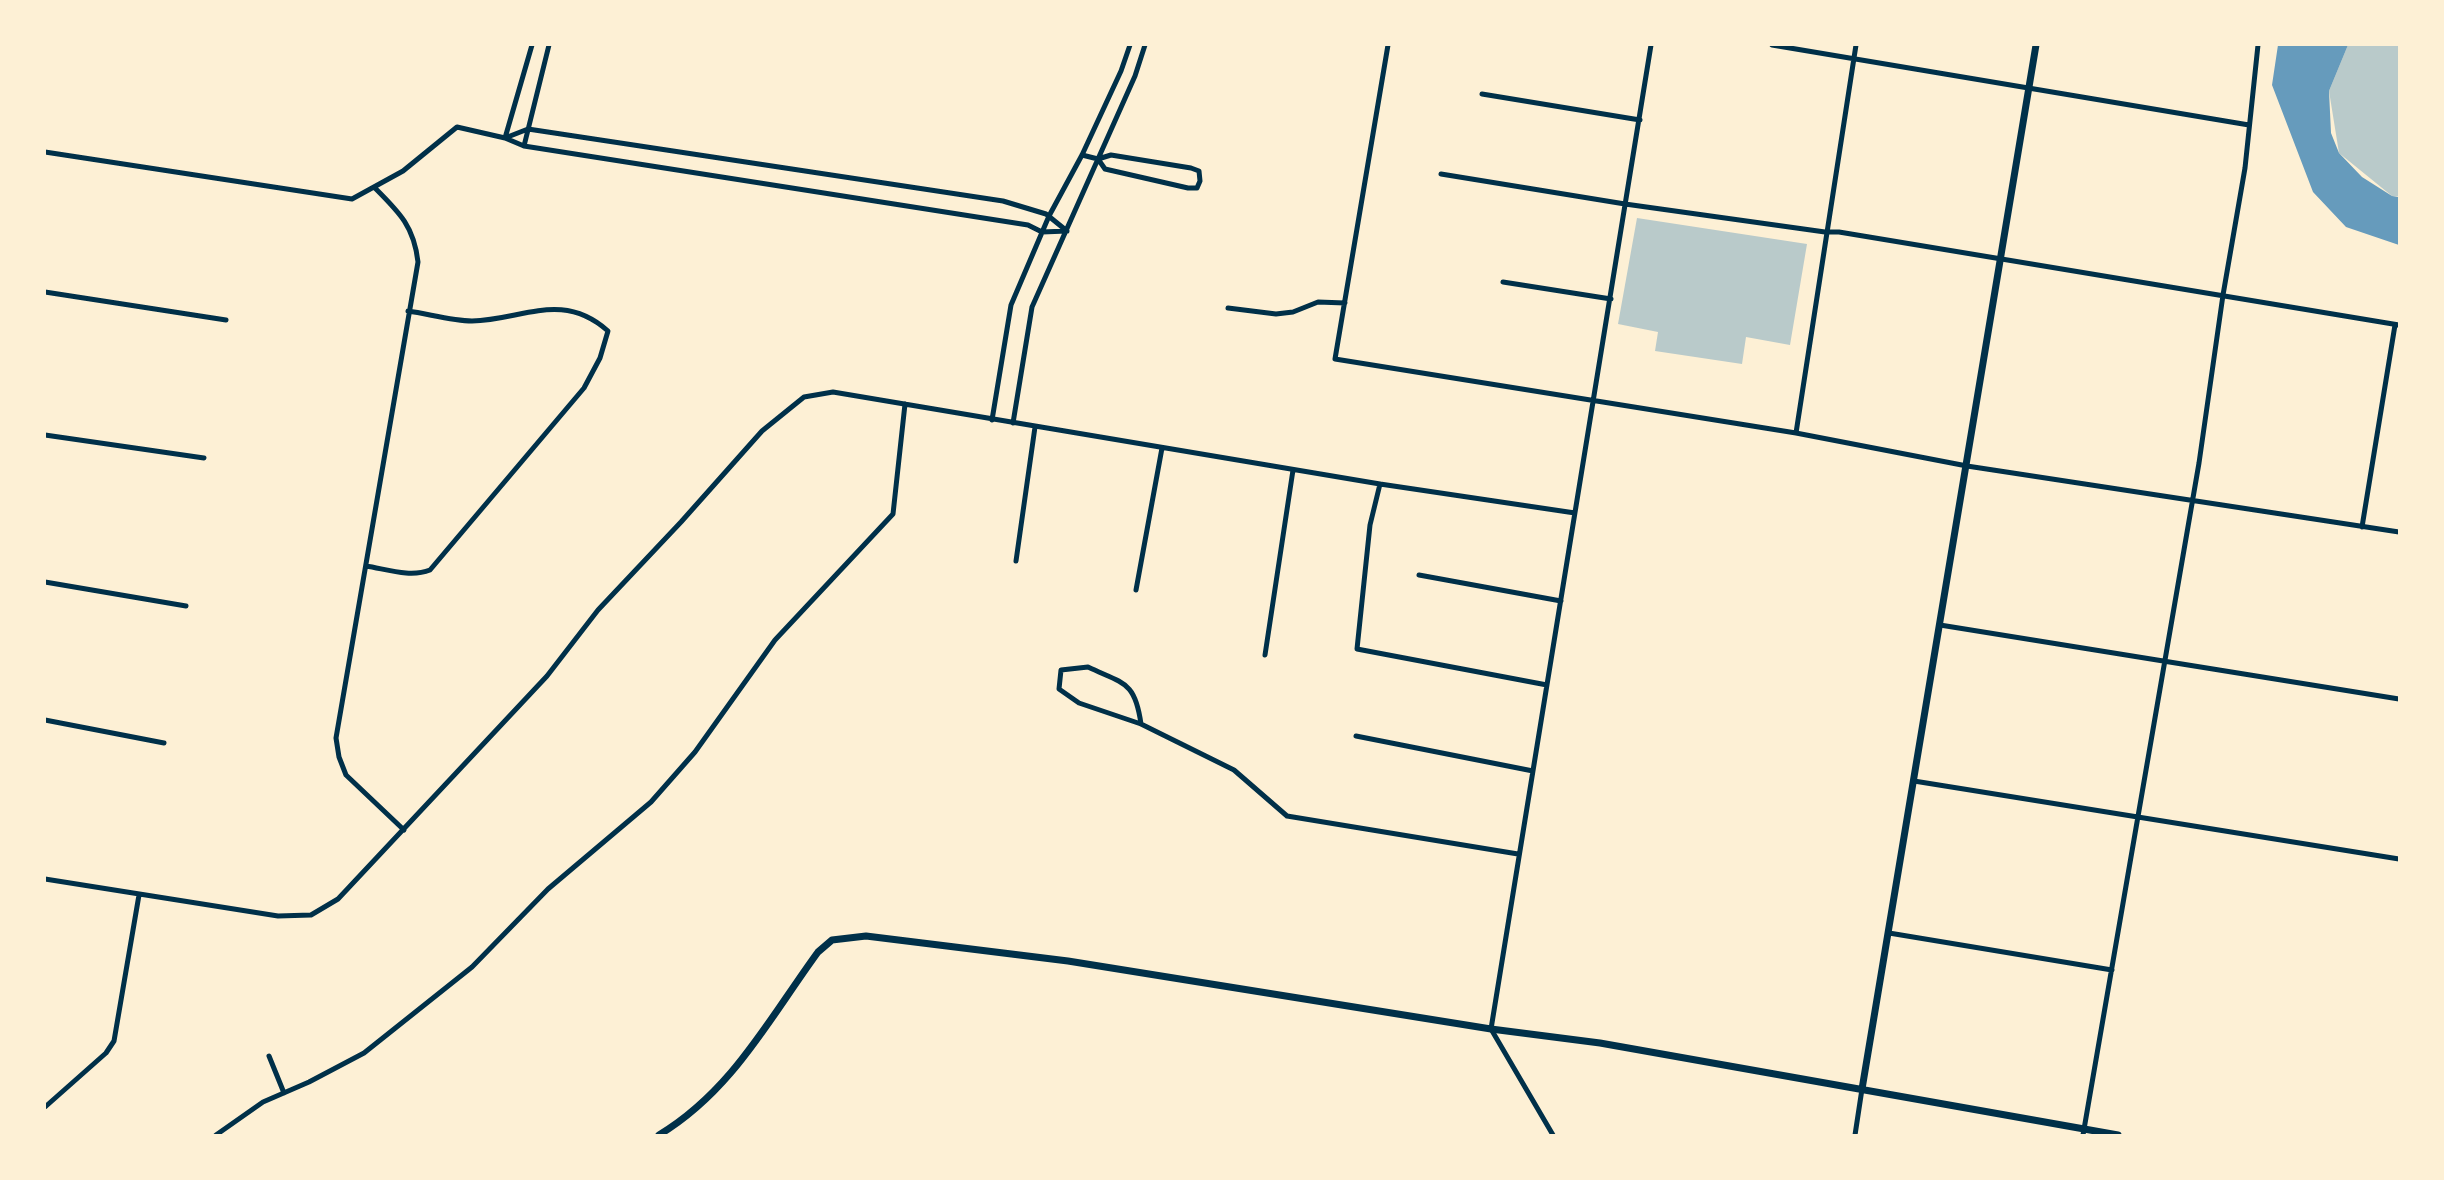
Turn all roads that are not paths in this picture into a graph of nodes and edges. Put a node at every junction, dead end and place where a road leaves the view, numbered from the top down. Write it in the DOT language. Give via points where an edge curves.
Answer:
graph roads {
  1 [pos="532,45"];
  2 [pos="549,45"];
  3 [pos="1130,45"];
  4 [pos="1145,45"];
  5 [pos="1388,45"];
  6 [pos="1651,45"];
  7 [pos="1772,45"];
  8 [pos="1856,45"];
  9 [pos="2036,45"];
  10 [pos="2258,45"];
  11 [pos="1854,59"];
  12 [pos="2029,89"];
  13 [pos="1482,94"];
  14 [pos="1640,120"];
  15 [pos="2250,124"];
  16 [pos="528,129"];
  17 [pos="505,138"];
  18 [pos="524,146"];
  19 [pos="45,152"];
  20 [pos="1082,154"];
  21 [pos="1098,159"];
  22 [pos="1441,174"];
  23 [pos="374,187"];
  24 [pos="1625,204"];
  25 [pos="1049,216"];
  26 [pos="1067,231"];
  27 [pos="1042,232"];
  28 [pos="1825,232"];
  29 [pos="2001,260"];
  30 [pos="1503,282"];
  31 [pos="45,292"];
  32 [pos="2223,295"];
  33 [pos="1611,299"];
  34 [pos="1345,303"];
  35 [pos="1228,308"];
  36 [pos="408,311"];
  37 [pos="226,320"];
  38 [pos="2397,325"];
  39 [pos="1593,400"];
  40 [pos="904,404"];
  41 [pos="992,420"];
  42 [pos="1012,423"];
  43 [pos="1035,427"];
  44 [pos="1796,433"];
  45 [pos="45,435"];
  46 [pos="1162,448"];
  47 [pos="204,458"];
  48 [pos="1967,466"];
  49 [pos="1293,470"];
  50 [pos="1380,484"];
  51 [pos="2193,501"];
  52 [pos="1575,513"];
  53 [pos="2362,527"];
  54 [pos="2399,532"];
  55 [pos="1016,561"];
  56 [pos="366,566"];
  57 [pos="1419,575"];
  58 [pos="45,582"];
  59 [pos="1136,590"];
  60 [pos="1561,601"];
  61 [pos="186,606"];
  62 [pos="1940,625"];
  63 [pos="1265,655"];
  64 [pos="2165,661"];
  65 [pos="1547,685"];
  66 [pos="2399,699"];
  67 [pos="45,720"];
  68 [pos="1141,724"];
  69 [pos="1356,736"];
  70 [pos="164,743"];
  71 [pos="1533,771"];
  72 [pos="1914,781"];
  73 [pos="2138,817"];
  74 [pos="404,830"];
  75 [pos="1518,854"];
  76 [pos="2399,859"];
  77 [pos="45,879"];
  78 [pos="139,895"];
  79 [pos="1889,933"];
  80 [pos="2112,970"];
  81 [pos="1491,1029"];
  82 [pos="268,1056"];
  83 [pos="1862,1089"];
  84 [pos="284,1093"];
  85 [pos="45,1107"];
  86 [pos="2084,1132"];
  87 [pos="216,1135"];
  88 [pos="659,1135"];
  89 [pos="1552,1135"];
  90 [pos="1855,1135"];
  91 [pos="2118,1135"];
  1 -- 17 [label="street"];
  2 -- 16 [label="street"];
  3 -- 20 [label="street"];
  4 -- 21 [label="street" via="1136,76"];
  5 -- 34 [label="street"];
  6 -- 14 [label="street"];
  7 -- 11 [label="street"];
  8 -- 11 [label="street"];
  9 -- 12 [label="street"];
  10 -- 15 [label="street"];
  11 -- 12 [label="street"];
  11 -- 28 [label="street"];
  12 -- 15 [label="street"];
  12 -- 29 [label="street"];
  13 -- 14 [label="street"];
  14 -- 24 [label="street"];
  15 -- 32 [label="street"];
  16 -- 17 [label="street"];
  16 -- 18 [label="street"];
  16 -- 25 [label="street" via="1003,201"];
  17 -- 18 [label="street"];
  17 -- 23 [label="street" via="457,128 403,171"];
  18 -- 27 [label="street" via="1028,225"];
  19 -- 23 [label="street" via="352,199"];
  20 -- 21 [label="street"];
  20 -- 25 [label="street"];
  21 -- 21 [label="street" via="1105,169 1188,188 1197,188 1200,181 1199,171 1191,168 1111,155"];
  21 -- 26 [label="street"];
  22 -- 24 [label="street"];
  23 -- 36 [label="street" via="404,219 415,241 418,262"];
  24 -- 28 [label="street"];
  24 -- 33 [label="street"];
  25 -- 26 [label="street"];
  25 -- 27 [label="street"];
  26 -- 27 [label="street"];
  26 -- 42 [label="street" via="1032,307"];
  27 -- 41 [label="street" via="1011,305"];
  28 -- 29 [label="street"];
  28 -- 44 [label="street"];
  29 -- 32 [label="street"];
  29 -- 48 [label="street"];
  30 -- 33 [label="street"];
  31 -- 37 [label="street"];
  32 -- 38 [label="street"];
  32 -- 51 [label="street"];
  33 -- 39 [label="street"];
  34 -- 35 [label="street" via="1318,302 1276,314"];
  34 -- 39 [label="street" via="1335,359"];
  36 -- 56 [label="street"];
  36 -- 56 [label="street" via="472,321 549,308 592,318 608,331 600,358 584,388 430,570 421,574"];
  38 -- 53 [label="street"];
  39 -- 44 [label="street"];
  39 -- 52 [label="street"];
  40 -- 41 [label="street"];
  40 -- 74 [label="street" via="833,392 804,397 762,431 598,610 547,676"];
  40 -- 84 [label="street" via="893,514 775,640 695,752 651,802 548,889 472,968 363,1053"];
  41 -- 42 [label="street"];
  42 -- 43 [label="street"];
  43 -- 46 [label="street"];
  43 -- 55 [label="street"];
  44 -- 48 [label="street"];
  45 -- 47 [label="street"];
  46 -- 49 [label="street"];
  46 -- 59 [label="street"];
  48 -- 51 [label="street"];
  48 -- 62 [label="street"];
  49 -- 50 [label="street"];
  49 -- 63 [label="street"];
  50 -- 52 [label="street"];
  50 -- 65 [label="street" via="1370,525 1357,649"];
  51 -- 53 [label="street"];
  51 -- 64 [label="street"];
  52 -- 60 [label="street"];
  53 -- 54 [label="street"];
  56 -- 74 [label="street" via="336,738 346,775"];
  57 -- 60 [label="street"];
  58 -- 61 [label="street"];
  60 -- 65 [label="street"];
  62 -- 64 [label="street"];
  62 -- 72 [label="street"];
  64 -- 66 [label="street"];
  64 -- 73 [label="street"];
  65 -- 71 [label="street"];
  67 -- 70 [label="street"];
  68 -- 68 [label="street" via="1079,703 1059,689 1061,670 1088,667 1128,686 1138,700"];
  68 -- 75 [label="street" via="1234,770 1287,816"];
  69 -- 71 [label="street"];
  71 -- 75 [label="street"];
  72 -- 73 [label="street"];
  72 -- 79 [label="street"];
  73 -- 76 [label="street"];
  73 -- 80 [label="street"];
  74 -- 78 [label="street" via="338,899 311,915 278,916"];
  75 -- 81 [label="street"];
  77 -- 78 [label="street"];
  78 -- 85 [label="street" via="114,1041 106,1053"];
  79 -- 80 [label="street"];
  79 -- 83 [label="street"];
  80 -- 86 [label="street"];
  81 -- 83 [label="street" via="1600,1043"];
  81 -- 88 [label="street" via="1068,961 866,936 846,937 832,940 818,952 743,1061 690,1113"];
  81 -- 89 [label="street"];
  82 -- 84 [label="street"];
  83 -- 86 [label="street"];
  83 -- 90 [label="street"];
  84 -- 87 [label="street" via="263,1102"];
  86 -- 91 [label="street"];
}
